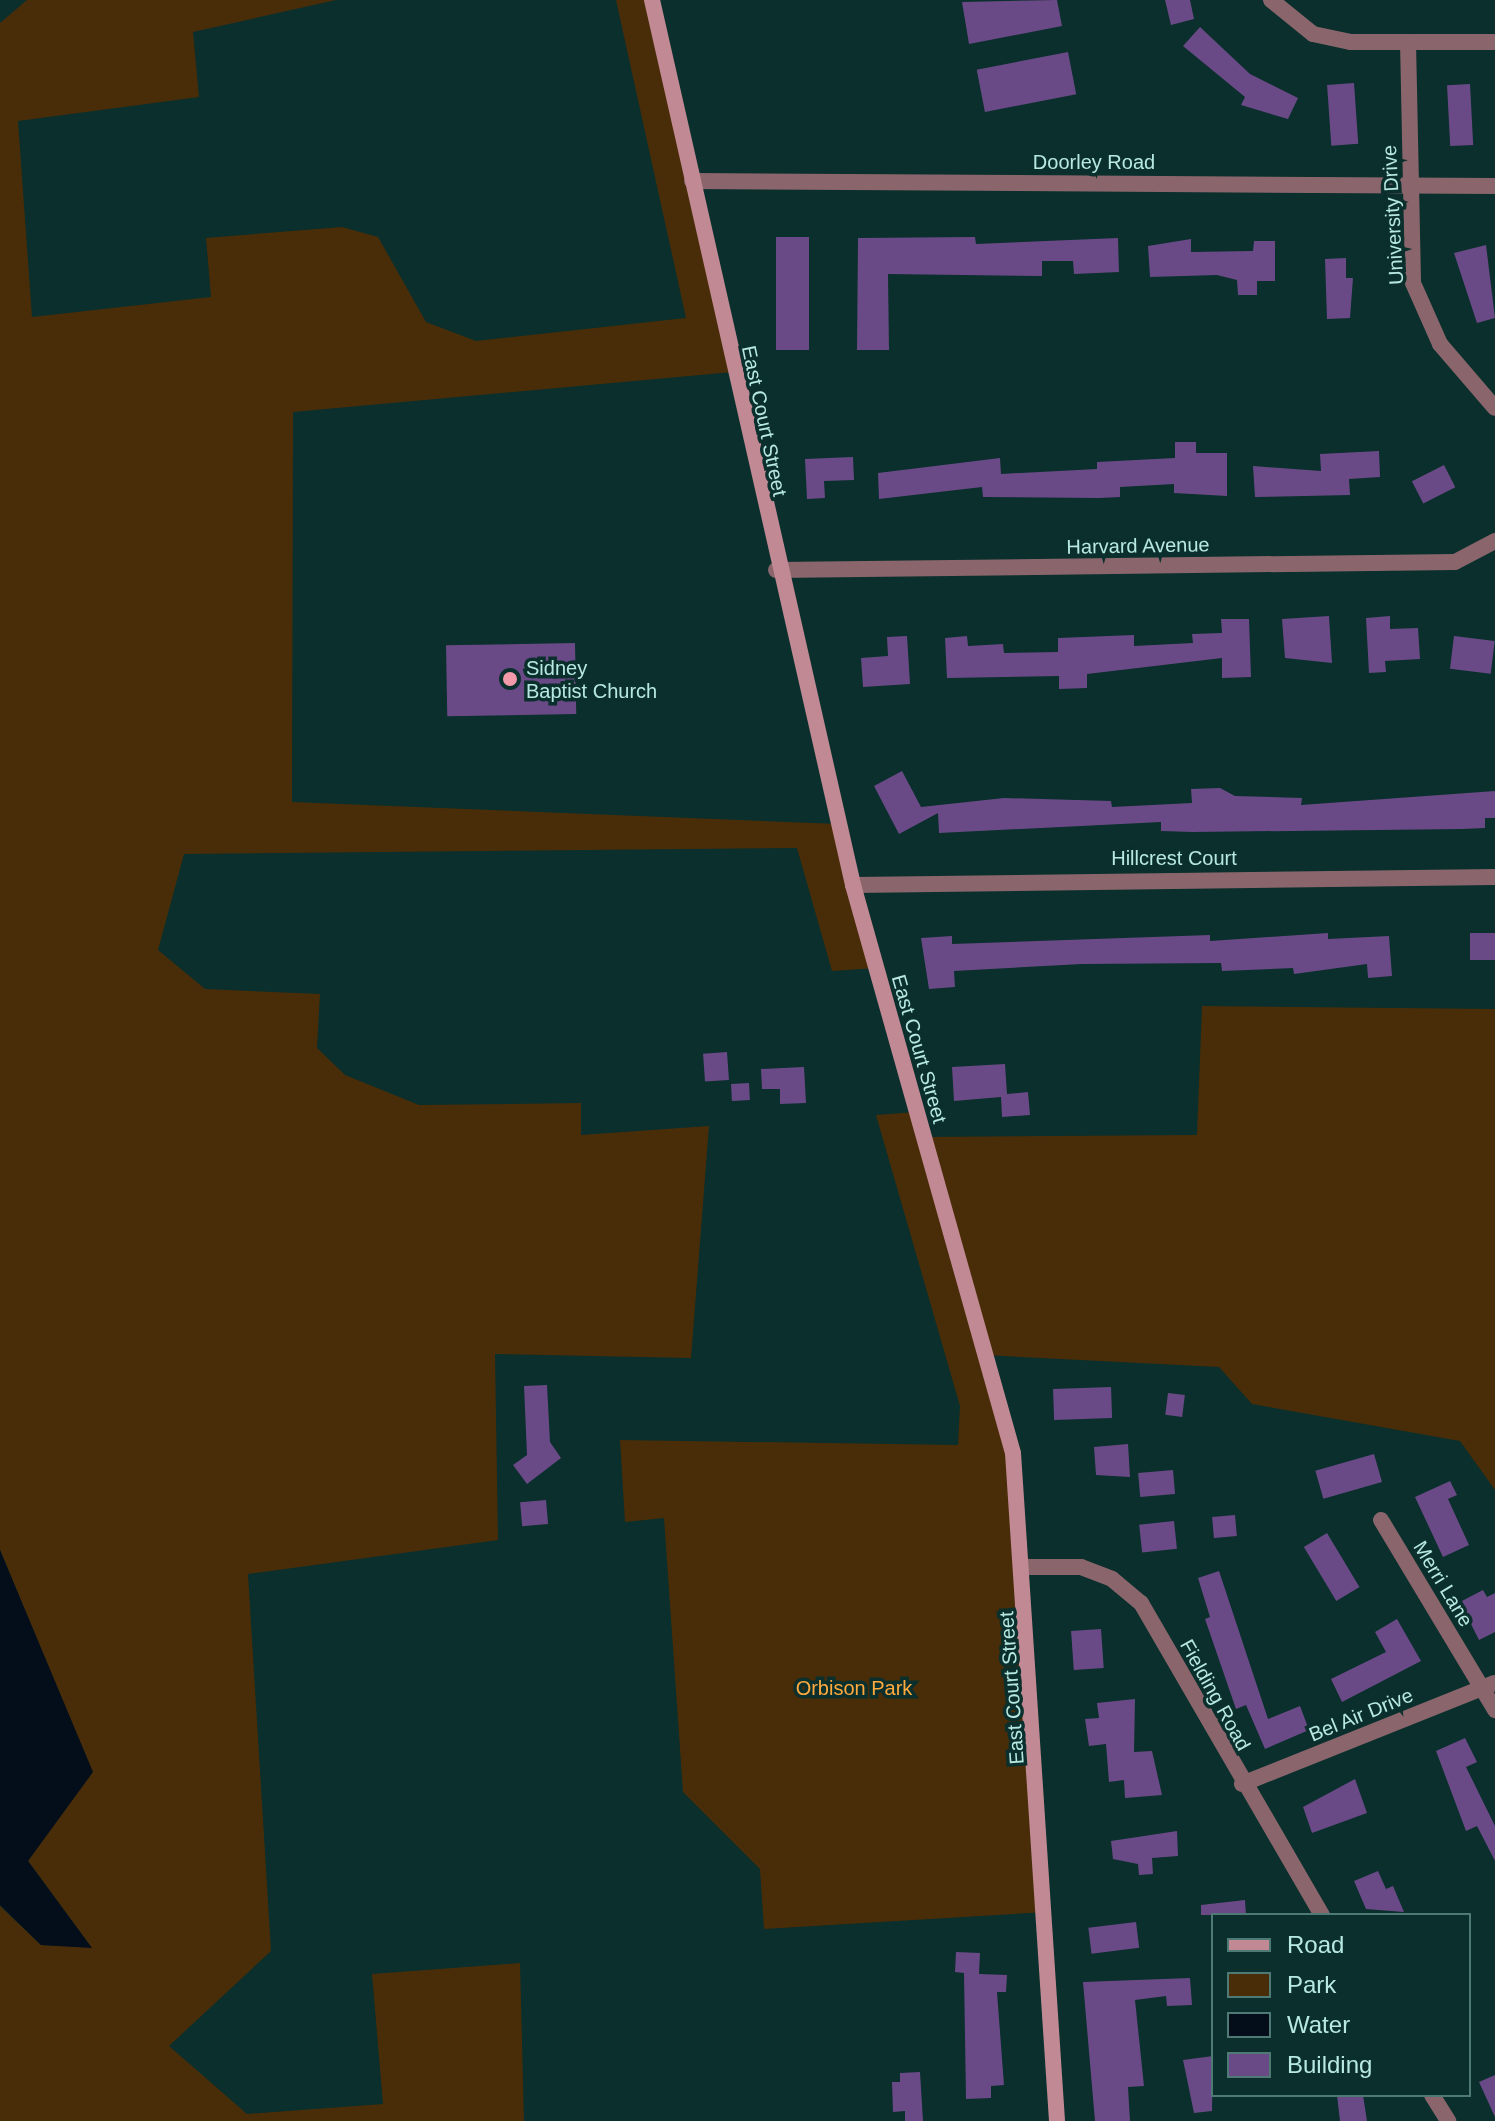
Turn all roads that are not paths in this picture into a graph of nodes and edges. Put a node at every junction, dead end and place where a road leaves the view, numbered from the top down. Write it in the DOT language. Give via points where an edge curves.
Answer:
graph roads {
  1 [pos="652,0"];
  2 [pos="1271,0"];
  3 [pos="1408,42"];
  4 [pos="1495,42"];
  5 [pos="692,181"];
  6 [pos="1409,185"];
  7 [pos="1495,186"];
  8 [pos="1495,408"];
  9 [pos="1495,541"];
  10 [pos="776,570"];
  11 [pos="1495,877"];
  12 [pos="853,885"];
  13 [pos="1381,1520"];
  14 [pos="1024,1567"];
  15 [pos="1488,1685"];
  16 [pos="1495,1710"];
  17 [pos="1242,1784"];
  18 [pos="1321,1913"];
  19 [pos="1433,2097"];
  20 [pos="1057,2121"];
  21 [pos="1448,2121"];
  1 -- 5 [label="main road, East Court Street"];
  2 -- 3 [label="street" via="1313,34"];
  3 -- 4 [label="street"];
  3 -- 6 [label="street, University Drive"];
  5 -- 6 [label="street, Doorley Road"];
  5 -- 10 [label="main road, East Court Street"];
  6 -- 7 [label="street, Doorley Road"];
  6 -- 8 [label="street, University Drive" via="1413,283 1440,344"];
  9 -- 10 [label="street, Harvard Avenue" via="1455,562"];
  10 -- 12 [label="main road, East Court Street"];
  11 -- 12 [label="street, Hillcrest Court"];
  12 -- 14 [label="main road, East Court Street" via="1013,1453"];
  13 -- 15 [label="street, Merri Lane"];
  14 -- 17 [label="street, Fielding Road" via="1081,1567 1112,1579 1141,1603"];
  14 -- 20 [label="main road, East Court Street"];
  15 -- 16 [label="street, Merri Lane"];
  15 -- 17 [label="street, Bel Air Drive"];
  17 -- 18 [label="street, Fielding Road"];
  19 -- 21 [label="street"];
}
